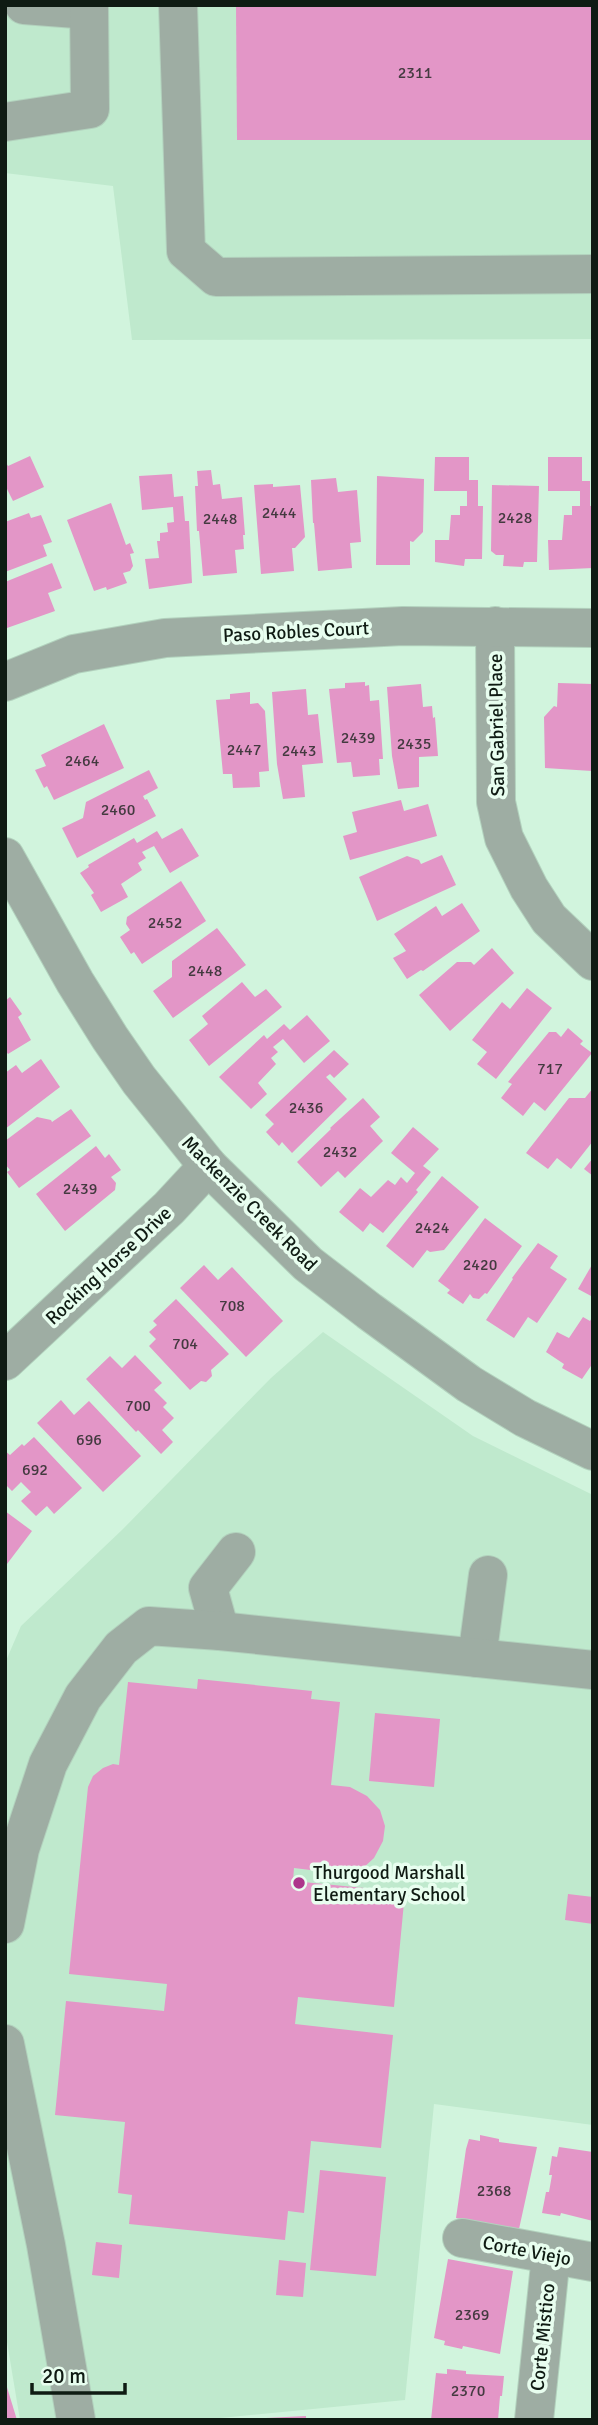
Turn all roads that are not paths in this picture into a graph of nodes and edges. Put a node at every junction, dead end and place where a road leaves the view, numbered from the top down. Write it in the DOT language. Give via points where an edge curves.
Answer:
graph roads {
  1 [pos="24,5"];
  2 [pos="178,5"];
  3 [pos="89,8"];
  4 [pos="5,122"];
  5 [pos="593,274"];
  6 [pos="495,626"];
  7 [pos="593,628"];
  8 [pos="5,682"];
  9 [pos="5,857"];
  10 [pos="593,961"];
  11 [pos="208,1166"];
  12 [pos="5,1361"];
  13 [pos="593,1451"];
  14 [pos="236,1552"];
  15 [pos="488,1575"];
  16 [pos="220,1631"];
  17 [pos="478,1658"];
  18 [pos="593,1670"];
  19 [pos="5,1924"];
  20 [pos="5,2044"];
  21 [pos="462,2238"];
  22 [pos="551,2255"];
  23 [pos="593,2262"];
  24 [pos="76,2420"];
  25 [pos="534,2420"];
  1 -- 3 [label="street"];
  2 -- 5 [label="street" via="186,251 216,277"];
  3 -- 4 [label="street" via="90,108"];
  6 -- 7 [label="street, Paso Robles Court"];
  6 -- 8 [label="street, Paso Robles Court" via="165,638 74,654"];
  6 -- 10 [label="street, San Gabriel Place" via="496,802 505,838 549,919"];
  9 -- 11 [label="street, Mackenzie Creek Road" via="110,1038"];
  11 -- 12 [label="street, Rocking Horse Drive"];
  11 -- 13 [label="street, Mackenzie Creek Road" via="308,1264 379,1318 469,1384"];
  14 -- 16 [label="street" via="208,1588"];
  15 -- 17 [label="street"];
  16 -- 17 [label="street"];
  16 -- 19 [label="street" via="149,1626 121,1648 83,1697 48,1764 20,1849"];
  17 -- 18 [label="street"];
  20 -- 24 [label="street"];
  21 -- 22 [label="street, Corte Viejo"];
  22 -- 23 [label="street, Corte Viejo"];
  22 -- 25 [label="street, Corte Mistico"];
}
